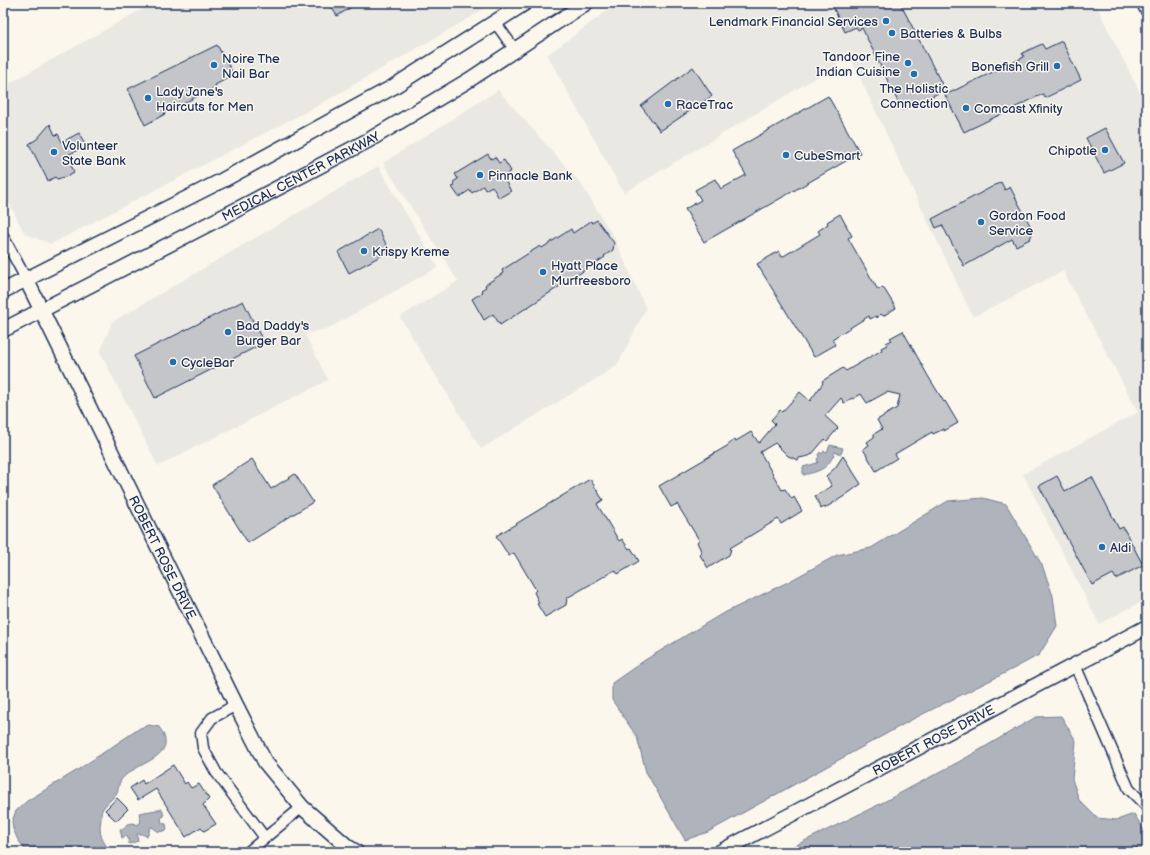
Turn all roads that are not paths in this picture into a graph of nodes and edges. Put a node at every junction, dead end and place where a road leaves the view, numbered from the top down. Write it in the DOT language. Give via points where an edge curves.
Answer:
graph roads {
  1 [pos="525,3"];
  2 [pos="586,3"];
  3 [pos="1144,3"];
  4 [pos="1147,9"];
  5 [pos="495,22"];
  6 [pos="515,50"];
  7 [pos="3,236"];
  8 [pos="26,279"];
  9 [pos="3,291"];
  10 [pos="42,310"];
  11 [pos="3,330"];
  12 [pos="1147,627"];
  13 [pos="1075,665"];
  14 [pos="236,705"];
  15 [pos="302,807"];
  16 [pos="1147,808"];
  17 [pos="265,838"];
  18 [pos="248,852"];
  19 [pos="356,852"];
  20 [pos="720,852"];
  1 -- 5 [label="main road"];
  2 -- 6 [label="main road, MEDICAL CENTER PARKWAY"];
  3 -- 4 [label="main road"];
  5 -- 6 [label="street"];
  5 -- 8 [label="main road" via="393,87 230,177"];
  6 -- 10 [label="main road, MEDICAL CENTER PARKWAY" via="369,140"];
  7 -- 8 [label="street, ROBERT ROSE DRIVE"];
  8 -- 9 [label="main road"];
  8 -- 10 [label="main road, ROBERT ROSE DRIVE"];
  10 -- 11 [label="main road, MEDICAL CENTER PARKWAY"];
  10 -- 14 [label="main road, ROBERT ROSE DRIVE"];
  12 -- 13 [label="main road, ROBERT ROSE DRIVE"];
  13 -- 16 [label="street" via="1129,789"];
  13 -- 20 [label="main road, ROBERT ROSE DRIVE"];
  14 -- 15 [label="main road, ROBERT ROSE DRIVE" via="266,762"];
  14 -- 17 [label="street" via="212,718 201,733 203,748 216,772"];
  15 -- 17 [label="street"];
  15 -- 19 [label="main road, ROBERT ROSE DRIVE"];
  17 -- 18 [label="street"];
}
